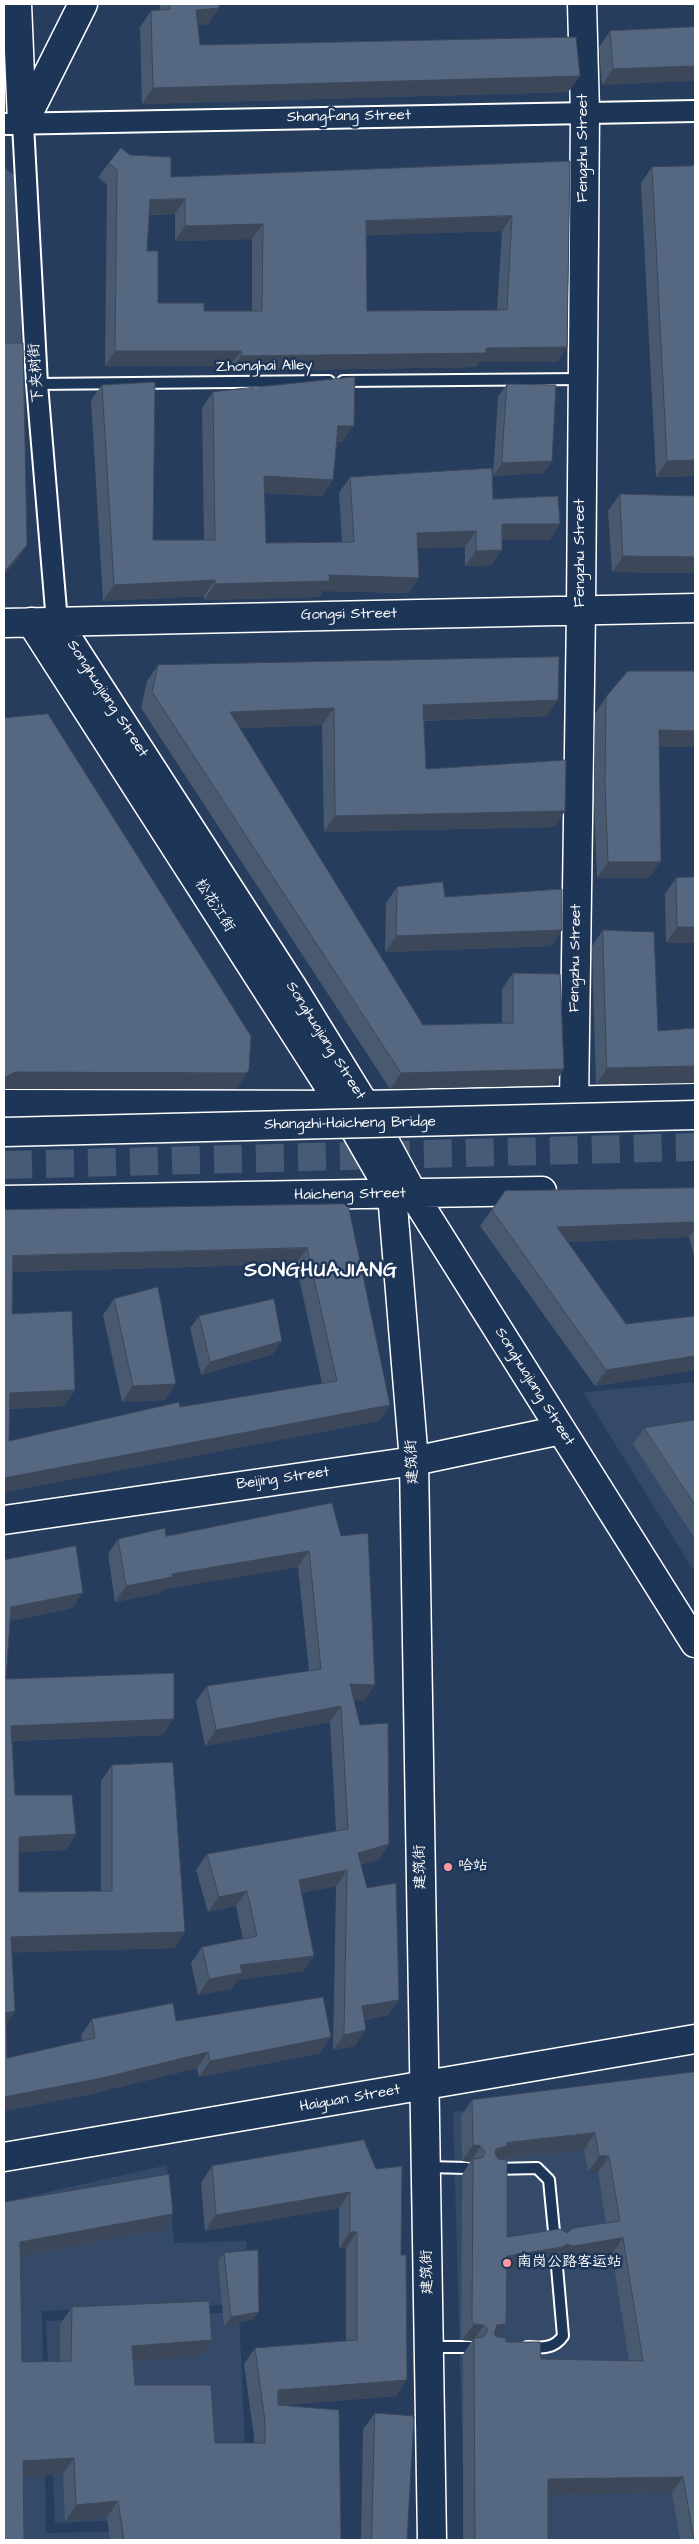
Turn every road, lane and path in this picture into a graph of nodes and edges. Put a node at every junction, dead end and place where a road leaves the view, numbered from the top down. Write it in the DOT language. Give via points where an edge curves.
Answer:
graph roads {
  1 [pos="17,4"];
  2 [pos="83,4"];
  3 [pos="582,4"];
  4 [pos="695,111"];
  5 [pos="585,112"];
  6 [pos="13,124"];
  7 [pos="581,379"];
  8 [pos="37,384"];
  9 [pos="695,608"];
  10 [pos="581,610"];
  11 [pos="44,622"];
  12 [pos="4,623"];
  13 [pos="695,1098"];
  14 [pos="574,1102"];
  15 [pos="4,1104"];
  16 [pos="353,1105"];
  17 [pos="695,1115"];
  18 [pos="4,1132"];
  19 [pos="569,1191"];
  20 [pos="402,1194"];
  21 [pos="4,1200"];
  22 [pos="561,1430"];
  23 [pos="414,1461"];
  24 [pos="4,1520"];
  25 [pos="695,1643"];
  26 [pos="694,2040"];
  27 [pos="425,2086"];
  28 [pos="4,2157"];
  29 [pos="426,2167"];
  30 [pos="467,2168"];
  31 [pos="490,2169"];
  32 [pos="555,2242"];
  33 [pos="557,2267"];
  34 [pos="429,2347"];
  35 [pos="470,2347"];
  36 [pos="519,2347"];
  37 [pos="432,2540"];
  1 -- 6 [label="street"];
  2 -- 6 [label="street"];
  3 -- 5 [label="street, Fengzhu Street"];
  4 -- 5 [label="street, Shangfang Street"];
  5 -- 6 [label="street, Shangfang Street"];
  5 -- 7 [label="street, Fengzhu Street"];
  6 -- 8 [label="street, 下夹树街"];
  7 -- 8 [label="lane, Zhonghai Alley"];
  7 -- 10 [label="street, Fengzhu Street"];
  8 -- 11 [label="street, 下夹树街"];
  9 -- 10 [label="street, Gongsi Street"];
  10 -- 11 [label="street, Gongsi Street"];
  10 -- 14 [label="street, Fengzhu Street"];
  11 -- 12 [label="street, Gongsi Street"];
  11 -- 16 [label="street, 松花江街"];
  13 -- 14 [label="street"];
  14 -- 16 [label="street"];
  15 -- 16 [label="street"];
  16 -- 20 [label="street, Songhuajiang Street"];
  17 -- 18 [label="street, Shangzhi-Haicheng Bridge, bridge"];
  19 -- 20 [label="street, Haicheng Street"];
  20 -- 21 [label="street, Haicheng Street"];
  20 -- 22 [label="street, Songhuajiang Street"];
  20 -- 23 [label="street, 建筑街"];
  22 -- 23 [label="street, Beijing Street"];
  22 -- 25 [label="street, Songhuajiang Street"];
  23 -- 24 [label="street, Beijing Street"];
  23 -- 27 [label="street, 建筑街"];
  26 -- 27 [label="street, Haiguan Street"];
  27 -- 28 [label="street, Haiguan Street"];
  27 -- 29 [label="street, 建筑街"];
  29 -- 30 [label="lane"];
  29 -- 34 [label="street, 建筑街"];
  31 -- 32 [label="lane" via="537,2168 544,2173 549,2180"];
  33 -- 36 [label="lane" via="563,2336 548,2348"];
  34 -- 35 [label="lane"];
  34 -- 37 [label="street, 建筑街"];
}
